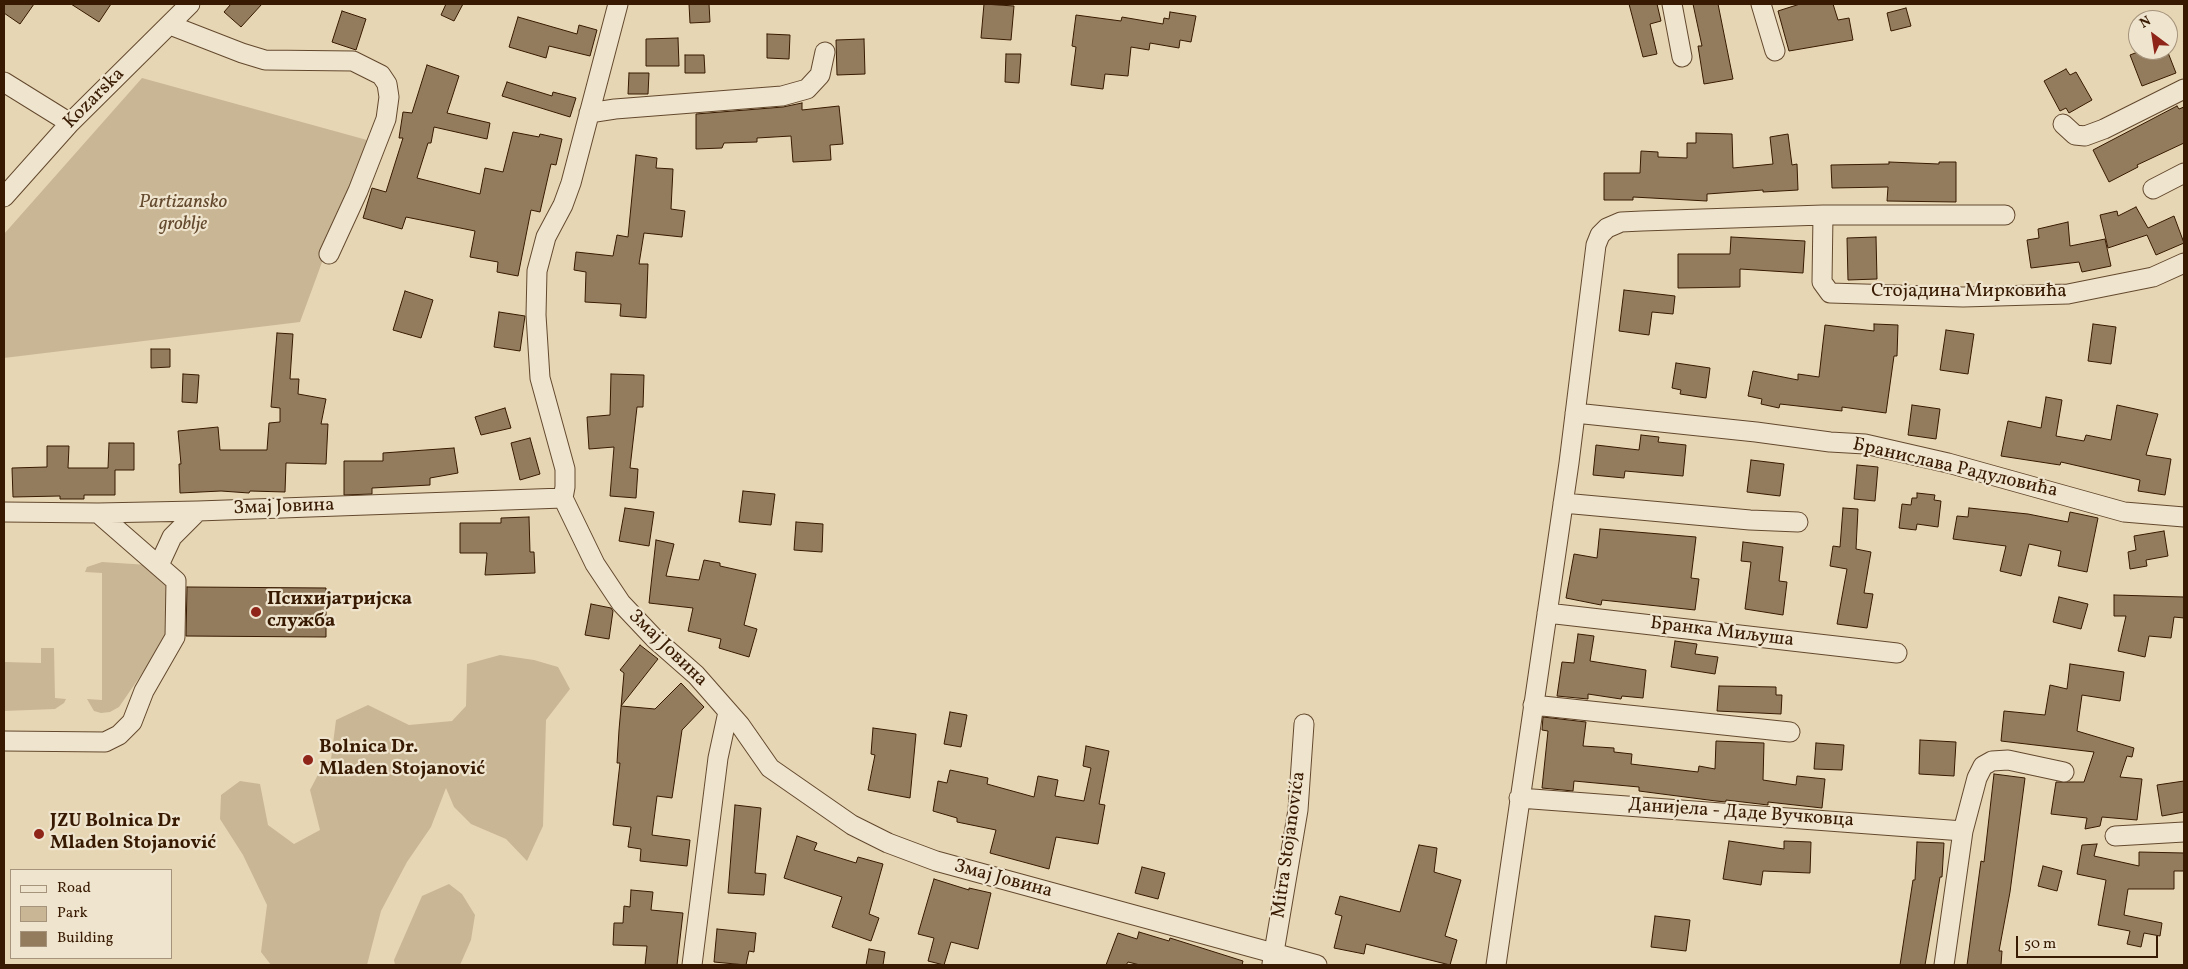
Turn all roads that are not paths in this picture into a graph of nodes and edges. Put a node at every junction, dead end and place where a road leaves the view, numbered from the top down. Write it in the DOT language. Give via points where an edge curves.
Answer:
graph roads {
  1 [pos="190,4"];
  2 [pos="618,4"];
  3 [pos="1672,4"];
  4 [pos="1761,4"];
  5 [pos="170,25"];
  6 [pos="1775,51"];
  7 [pos="825,52"];
  8 [pos="1682,57"];
  9 [pos="4,82"];
  10 [pos="2184,89"];
  11 [pos="588,113"];
  12 [pos="70,123"];
  13 [pos="2063,124"];
  14 [pos="2184,173"];
  15 [pos="2154,188"];
  16 [pos="4,197"];
  17 [pos="1823,215"];
  18 [pos="2005,215"];
  19 [pos="329,254"];
  20 [pos="2184,263"];
  21 [pos="1575,413"];
  22 [pos="562,498"];
  23 [pos="1563,503"];
  24 [pos="4,512"];
  25 [pos="198,512"];
  26 [pos="98,513"];
  27 [pos="2184,517"];
  28 [pos="1798,522"];
  29 [pos="159,565"];
  30 [pos="1547,613"];
  31 [pos="1897,653"];
  32 [pos="1533,705"];
  33 [pos="728,712"];
  34 [pos="1304,724"];
  35 [pos="1790,732"];
  36 [pos="4,741"];
  37 [pos="2064,772"];
  38 [pos="1519,798"];
  39 [pos="1963,831"];
  40 [pos="2184,832"];
  41 [pos="2116,836"];
  42 [pos="1273,959"];
  43 [pos="692,965"];
  44 [pos="1317,965"];
  45 [pos="1496,965"];
  46 [pos="1944,965"];
  1 -- 5 [label="street, Kozarska"];
  2 -- 11 [label="street"];
  3 -- 8 [label="street"];
  4 -- 6 [label="street"];
  5 -- 12 [label="street, Kozarska"];
  5 -- 19 [label="street" via="265,60 353,61 381,75 387,84 386,119"];
  7 -- 11 [label="street" via="820,74 807,89 782,96"];
  9 -- 12 [label="street"];
  10 -- 13 [label="street" via="2085,136 2075,135"];
  11 -- 22 [label="street" via="571,183 546,237 538,271 536,316 540,378 565,469"];
  12 -- 16 [label="street, Kozarska"];
  14 -- 15 [label="street"];
  17 -- 18 [label="street"];
  17 -- 20 [label="street, Стојадина Мирковића" via="1822,282 1830,293 1963,297 2068,294 2153,277"];
  17 -- 21 [label="street" via="1621,222 1607,228 1596,245"];
  21 -- 23 [label="street"];
  21 -- 27 [label="street, Бранислава Радуловића" via="1865,444 1948,463 2124,512"];
  22 -- 25 [label="street, Змај Јовина"];
  22 -- 33 [label="street, Змај Јовина" via="595,564 621,604 654,639 696,675"];
  23 -- 28 [label="street"];
  23 -- 30 [label="street"];
  24 -- 26 [label="street, Змај Јовина"];
  25 -- 26 [label="street, Змај Јовина"];
  25 -- 29 [label="street" via="172,537"];
  26 -- 29 [label="street"];
  29 -- 36 [label="street" via="176,581 175,637 144,691 132,722 119,736 105,742"];
  30 -- 31 [label="street, Бранка Миљуша"];
  30 -- 32 [label="street"];
  32 -- 35 [label="street"];
  32 -- 38 [label="street"];
  33 -- 42 [label="street, Змај Јовина" via="770,768 852,826 888,843 936,862"];
  33 -- 43 [label="street" via="718,758"];
  34 -- 42 [label="street, Mitra Stojanovića" via="1298,810"];
  37 -- 39 [label="street" via="2008,760 1992,761 1982,766"];
  38 -- 39 [label="street, Данијела - Даде Вучковца"];
  38 -- 45 [label="street"];
  39 -- 46 [label="street"];
  40 -- 41 [label="street"];
  42 -- 44 [label="street, Змај Јовина"];
}
